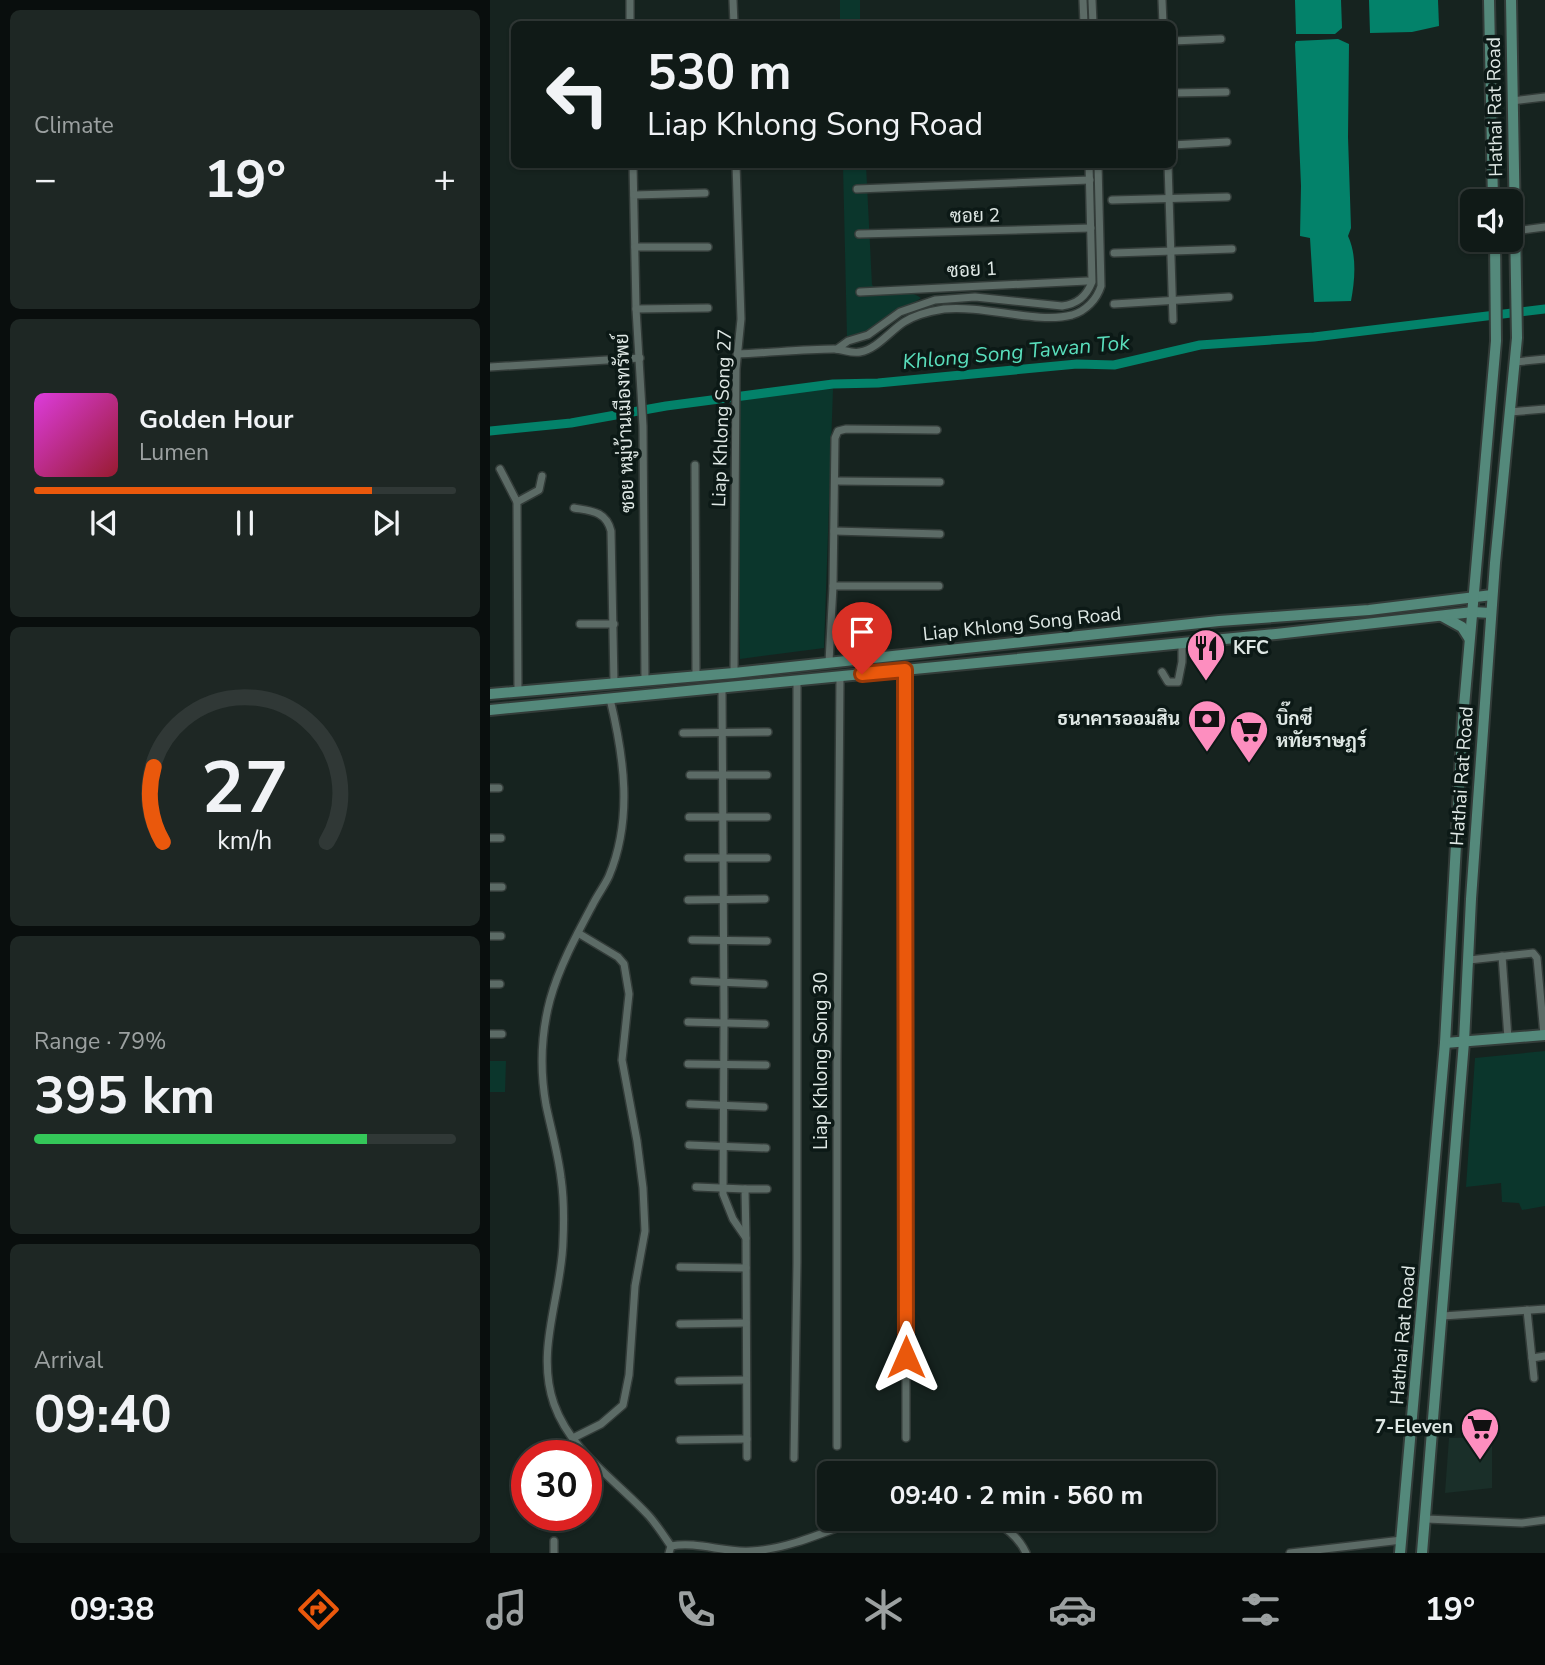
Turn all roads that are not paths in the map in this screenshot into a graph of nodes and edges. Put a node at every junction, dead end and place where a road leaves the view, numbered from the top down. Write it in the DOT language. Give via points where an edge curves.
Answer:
graph roads {
  1 [pos="630,0"];
  2 [pos="733,0"];
  3 [pos="1083,0"];
  4 [pos="1092,0"];
  5 [pos="1162,0"];
  6 [pos="1489,0"];
  7 [pos="1511,0"];
  8 [pos="631,21"];
  9 [pos="734,21"];
  10 [pos="1084,21"];
  11 [pos="1093,21"];
  12 [pos="1163,21"];
  13 [pos="1221,39"];
  14 [pos="1176,41"];
  15 [pos="1226,92"];
  16 [pos="1176,93"];
  17 [pos="1545,97"];
  18 [pos="1512,101"];
  19 [pos="1227,142"];
  20 [pos="1176,145"];
  21 [pos="633,168"];
  22 [pos="736,168"];
  23 [pos="1089,168"];
  24 [pos="1098,168"];
  25 [pos="1168,168"];
  26 [pos="1090,180"];
  27 [pos="858,189"];
  28 [pos="1493,189"];
  29 [pos="1514,189"];
  30 [pos="705,193"];
  31 [pos="634,195"];
  32 [pos="1227,197"];
  33 [pos="1169,198"];
  34 [pos="1112,200"];
  35 [pos="1545,227"];
  36 [pos="1091,229"];
  37 [pos="1523,230"];
  38 [pos="859,234"];
  39 [pos="635,247"];
  40 [pos="708,247"];
  41 [pos="1232,249"];
  42 [pos="1171,251"];
  43 [pos="1495,252"];
  44 [pos="1516,252"];
  45 [pos="1114,253"];
  46 [pos="1087,281"];
  47 [pos="974,286"];
  48 [pos="860,292"];
  49 [pos="975,297"];
  50 [pos="1229,297"];
  51 [pos="984,299"];
  52 [pos="1172,302"];
  53 [pos="1114,304"];
  54 [pos="708,308"];
  55 [pos="636,309"];
  56 [pos="981,309"];
  57 [pos="900,312"];
  58 [pos="1173,320"];
  59 [pos="905,321"];
  60 [pos="836,349"];
  61 [pos="737,354"];
  62 [pos="639,358"];
  63 [pos="1545,359"];
  64 [pos="1515,362"];
  65 [pos="490,367"];
  66 [pos="1545,409"];
  67 [pos="1510,412"];
  68 [pos="937,430"];
  69 [pos="695,465"];
  70 [pos="500,469"];
  71 [pos="542,476"];
  72 [pos="835,481"];
  73 [pos="940,482"];
  74 [pos="517,502"];
  75 [pos="574,508"];
  76 [pos="834,531"];
  77 [pos="940,534"];
  78 [pos="1476,580"];
  79 [pos="833,586"];
  80 [pos="939,586"];
  81 [pos="1492,595"];
  82 [pos="1474,596"];
  83 [pos="1450,601"];
  84 [pos="1473,612"];
  85 [pos="1491,613"];
  86 [pos="1442,616"];
  87 [pos="580,624"];
  88 [pos="614,624"];
  89 [pos="1054,638"];
  90 [pos="1469,638"];
  91 [pos="1182,643"];
  92 [pos="1056,656"];
  93 [pos="829,662"];
  94 [pos="905,670"];
  95 [pos="734,673"];
  96 [pos="1162,673"];
  97 [pos="696,676"];
  98 [pos="840,676"];
  99 [pos="797,680"];
  100 [pos="645,681"];
  101 [pos="614,684"];
  102 [pos="722,688"];
  103 [pos="518,692"];
  104 [pos="490,694"];
  105 [pos="610,699"];
  106 [pos="490,710"];
  107 [pos="722,732"];
  108 [pos="768,732"];
  109 [pos="683,733"];
  110 [pos="690,775"];
  111 [pos="722,775"];
  112 [pos="767,775"];
  113 [pos="490,788"];
  114 [pos="499,788"];
  115 [pos="689,817"];
  116 [pos="722,817"];
  117 [pos="767,817"];
  118 [pos="490,838"];
  119 [pos="501,838"];
  120 [pos="688,858"];
  121 [pos="723,858"];
  122 [pos="767,858"];
  123 [pos="490,887"];
  124 [pos="502,887"];
  125 [pos="723,899"];
  126 [pos="765,899"];
  127 [pos="688,900"];
  128 [pos="578,933"];
  129 [pos="490,936"];
  130 [pos="501,936"];
  131 [pos="724,939"];
  132 [pos="692,940"];
  133 [pos="767,941"];
  134 [pos="1502,956"];
  135 [pos="1469,960"];
  136 [pos="694,981"];
  137 [pos="724,982"];
  138 [pos="490,984"];
  139 [pos="500,984"];
  140 [pos="764,984"];
  141 [pos="724,1022"];
  142 [pos="688,1023"];
  143 [pos="765,1024"];
  144 [pos="490,1034"];
  145 [pos="502,1034"];
  146 [pos="1544,1035"];
  147 [pos="1508,1038"];
  148 [pos="1464,1042"];
  149 [pos="1445,1043"];
  150 [pos="688,1064"];
  151 [pos="724,1064"];
  152 [pos="766,1065"];
  153 [pos="690,1104"];
  154 [pos="723,1106"];
  155 [pos="764,1107"];
  156 [pos="689,1146"];
  157 [pos="723,1146"];
  158 [pos="766,1148"];
  159 [pos="696,1187"];
  160 [pos="723,1188"];
  161 [pos="744,1189"];
  162 [pos="767,1189"];
  163 [pos="746,1238"];
  164 [pos="680,1267"];
  165 [pos="746,1268"];
  166 [pos="1545,1309"];
  167 [pos="1527,1310"];
  168 [pos="1443,1316"];
  169 [pos="746,1323"];
  170 [pos="680,1324"];
  171 [pos="1545,1356"];
  172 [pos="1532,1358"];
  173 [pos="1534,1378"];
  174 [pos="746,1380"];
  175 [pos="679,1381"];
  176 [pos="906,1437"];
  177 [pos="573,1438"];
  178 [pos="747,1439"];
  179 [pos="680,1440"];
  180 [pos="837,1446"];
  181 [pos="747,1457"];
  182 [pos="794,1458"];
  183 [pos="1426,1519"];
  184 [pos="1545,1520"];
  185 [pos="829,1531"];
  186 [pos="1009,1531"];
  187 [pos="1402,1540"];
  188 [pos="554,1541"];
  189 [pos="670,1549"];
  190 [pos="554,1553"];
  191 [pos="1026,1553"];
  192 [pos="1290,1553"];
  193 [pos="1401,1553"];
  194 [pos="1422,1553"];
  1 -- 8 [label="street"];
  2 -- 9 [label="street"];
  3 -- 10 [label="street"];
  4 -- 11 [label="street"];
  5 -- 12 [label="street"];
  6 -- 28 [label="main road, Hathai Rat Road"];
  7 -- 18 [label="main road, Hathai Rat Road"];
  13 -- 14 [label="street"];
  15 -- 16 [label="street"];
  17 -- 18 [label="street"];
  18 -- 29 [label="main road, Hathai Rat Road"];
  19 -- 20 [label="street"];
  21 -- 31 [label="street, ซอย หมู่บ้านเมืองทรัพย์"];
  22 -- 61 [label="street, Liap Khlong Song 27" via="741,319"];
  23 -- 26 [label="street"];
  24 -- 56 [label="street" via="1101,280 1095,298 1082,311 1061,316"];
  25 -- 33 [label="street"];
  26 -- 27 [label="street"];
  26 -- 36 [label="street"];
  30 -- 31 [label="street"];
  31 -- 39 [label="street, ซอย หมู่บ้านเมืองทรัพย์"];
  32 -- 33 [label="street"];
  33 -- 34 [label="street"];
  33 -- 42 [label="street"];
  35 -- 37 [label="street"];
  36 -- 38 [label="street, ซอย 2"];
  36 -- 51 [label="street" via="1093,282 1076,303 1062,306"];
  39 -- 40 [label="street"];
  39 -- 55 [label="street, ซอย หมู่บ้านเมืองทรัพย์"];
  41 -- 42 [label="street"];
  42 -- 45 [label="street"];
  42 -- 52 [label="street"];
  43 -- 78 [label="main road, Hathai Rat Road" via="1496,341"];
  44 -- 64 [label="main road, Hathai Rat Road"];
  46 -- 47 [label="street, ซอย 1"];
  47 -- 48 [label="street, ซอย 1"];
  47 -- 49 [label="street"];
  49 -- 51 [label="street"];
  49 -- 57 [label="street" via="935,300"];
  50 -- 52 [label="street"];
  51 -- 56 [label="street"];
  52 -- 53 [label="street"];
  52 -- 58 [label="street"];
  54 -- 55 [label="street"];
  55 -- 62 [label="street, ซอย หมู่บ้านเมืองทรัพย์"];
  56 -- 59 [label="street" via="943,309"];
  57 -- 59 [label="street"];
  57 -- 60 [label="street" via="868,335"];
  59 -- 60 [label="street" via="869,349"];
  60 -- 61 [label="street"];
  61 -- 95 [label="street, Liap Khlong Song 27"];
  62 -- 65 [label="street"];
  62 -- 100 [label="street, ซอย หมู่บ้านเมืองทรัพย์"];
  63 -- 64 [label="street"];
  64 -- 67 [label="main road, Hathai Rat Road"];
  66 -- 67 [label="street"];
  67 -- 81 [label="main road, Hathai Rat Road"];
  68 -- 72 [label="street" via="838,431"];
  69 -- 97 [label="street"];
  70 -- 74 [label="street"];
  71 -- 74 [label="street" via="539,490"];
  72 -- 73 [label="street"];
  72 -- 76 [label="street"];
  74 -- 103 [label="street"];
  75 -- 88 [label="street" via="597,512 609,522"];
  76 -- 77 [label="street"];
  76 -- 79 [label="street"];
  78 -- 82 [label="main road, Hathai Rat Road"];
  78 -- 83 [label="main road"];
  79 -- 80 [label="street"];
  79 -- 93 [label="street"];
  81 -- 82 [label="main road, Liap Khlong Song Road"];
  81 -- 85 [label="main road, Hathai Rat Road"];
  82 -- 83 [label="main road, Liap Khlong Song Road"];
  82 -- 84 [label="main road, Hathai Rat Road"];
  83 -- 89 [label="main road, Liap Khlong Song Road"];
  84 -- 85 [label="main road, Liap Khlong Song Road"];
  84 -- 86 [label="main road, Liap Khlong Song Road"];
  84 -- 90 [label="main road, Hathai Rat Road"];
  85 -- 135 [label="main road, Hathai Rat Road"];
  86 -- 90 [label="main road" via="1462,627"];
  86 -- 91 [label="main road, Liap Khlong Song Road"];
  87 -- 88 [label="street"];
  88 -- 101 [label="street"];
  89 -- 92 [label="main road"];
  89 -- 93 [label="main road, Liap Khlong Song Road"];
  90 -- 149 [label="main road, Hathai Rat Road"];
  91 -- 92 [label="main road, Liap Khlong Song Road"];
  91 -- 96 [label="street" via="1178,682 1168,682"];
  92 -- 94 [label="main road, Liap Khlong Song Road"];
  93 -- 95 [label="main road, Liap Khlong Song Road"];
  94 -- 98 [label="main road, Liap Khlong Song Road"];
  94 -- 176 [label="street"];
  95 -- 97 [label="main road, Liap Khlong Song Road"];
  97 -- 100 [label="main road, Liap Khlong Song Road"];
  98 -- 99 [label="main road, Liap Khlong Song Road"];
  98 -- 180 [label="street, Liap Khlong Song 30"];
  99 -- 102 [label="main road, Liap Khlong Song Road"];
  99 -- 182 [label="street"];
  100 -- 101 [label="main road, Liap Khlong Song Road"];
  101 -- 103 [label="main road, Liap Khlong Song Road"];
  102 -- 105 [label="main road, Liap Khlong Song Road"];
  102 -- 107 [label="street"];
  103 -- 104 [label="main road, Liap Khlong Song Road"];
  105 -- 106 [label="main road, Liap Khlong Song Road"];
  105 -- 128 [label="street" via="620,738 625,801 618,851"];
  107 -- 108 [label="street"];
  107 -- 109 [label="street"];
  107 -- 111 [label="street"];
  110 -- 111 [label="street"];
  111 -- 112 [label="street"];
  111 -- 116 [label="street"];
  113 -- 114 [label="street"];
  115 -- 116 [label="street"];
  116 -- 117 [label="street"];
  116 -- 121 [label="street"];
  118 -- 119 [label="street"];
  120 -- 121 [label="street"];
  121 -- 122 [label="street"];
  121 -- 125 [label="street"];
  123 -- 124 [label="street"];
  125 -- 126 [label="street"];
  125 -- 127 [label="street"];
  125 -- 131 [label="street"];
  128 -- 177 [label="street" via="550,998 543,1057 564,1221 548,1376 554,1403"];
  128 -- 177 [label="street" via="624,964 629,993 622,1060 640,1161 645,1231 623,1405 601,1424"];
  129 -- 130 [label="street"];
  131 -- 132 [label="street"];
  131 -- 133 [label="street"];
  131 -- 137 [label="street"];
  134 -- 135 [label="street"];
  134 -- 146 [label="street" via="1533,953 1537,958"];
  134 -- 147 [label="street"];
  135 -- 148 [label="main road, Hathai Rat Road"];
  136 -- 137 [label="street"];
  137 -- 140 [label="street"];
  137 -- 141 [label="street"];
  138 -- 139 [label="street"];
  141 -- 142 [label="street"];
  141 -- 143 [label="street"];
  141 -- 151 [label="street"];
  144 -- 145 [label="street"];
  146 -- 147 [label="main road"];
  147 -- 148 [label="main road"];
  148 -- 149 [label="main road"];
  148 -- 168 [label="main road, Hathai Rat Road"];
  149 -- 187 [label="main road, Hathai Rat Road"];
  150 -- 151 [label="street"];
  151 -- 152 [label="street"];
  151 -- 154 [label="street"];
  153 -- 154 [label="street"];
  154 -- 155 [label="street"];
  154 -- 157 [label="street"];
  156 -- 157 [label="street"];
  157 -- 158 [label="street"];
  157 -- 160 [label="street"];
  159 -- 160 [label="street"];
  160 -- 161 [label="street"];
  160 -- 163 [label="street" via="733,1219"];
  161 -- 162 [label="street"];
  161 -- 163 [label="street"];
  163 -- 165 [label="street"];
  164 -- 165 [label="street"];
  165 -- 169 [label="street"];
  166 -- 167 [label="street"];
  167 -- 168 [label="street"];
  167 -- 172 [label="street"];
  168 -- 183 [label="main road, Hathai Rat Road"];
  169 -- 170 [label="street"];
  169 -- 174 [label="street"];
  171 -- 172 [label="street"];
  172 -- 173 [label="street"];
  174 -- 175 [label="street"];
  174 -- 178 [label="street"];
  177 -- 189 [label="street" via="593,1465 649,1516"];
  178 -- 179 [label="street"];
  178 -- 181 [label="street"];
  183 -- 184 [label="street"];
  183 -- 194 [label="main road, Hathai Rat Road"];
  185 -- 189 [label="street" via="751,1552 684,1544"];
  186 -- 191 [label="street"];
  187 -- 192 [label="street"];
  187 -- 193 [label="main road, Hathai Rat Road"];
  188 -- 190 [label="street"];
}
